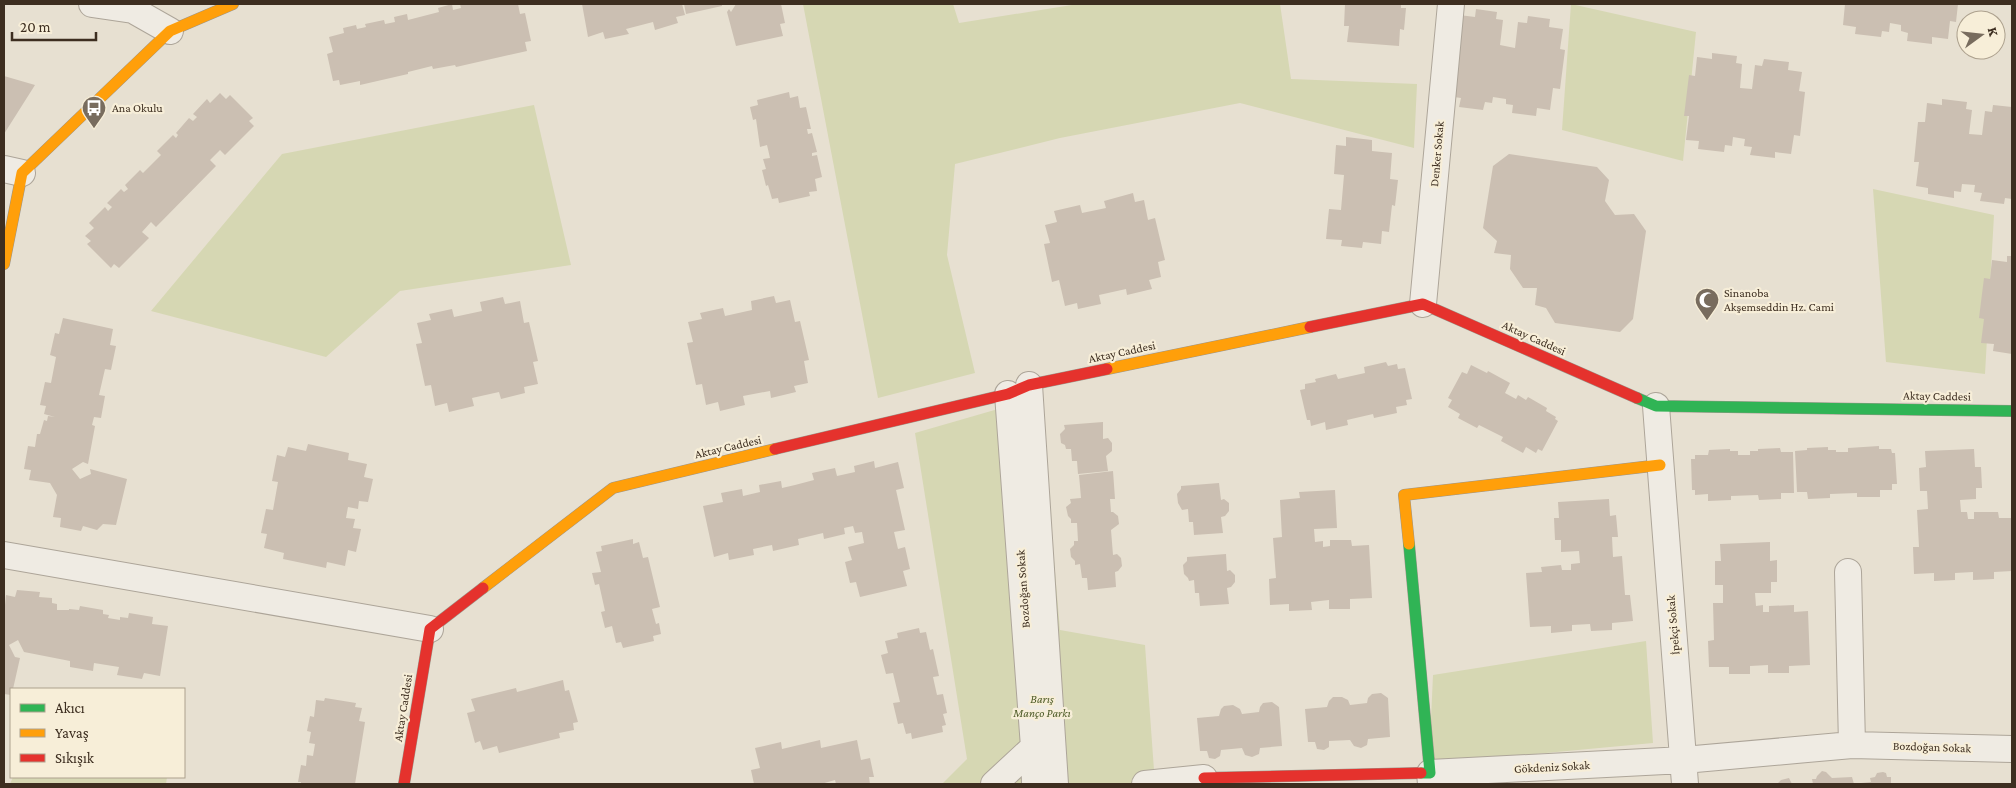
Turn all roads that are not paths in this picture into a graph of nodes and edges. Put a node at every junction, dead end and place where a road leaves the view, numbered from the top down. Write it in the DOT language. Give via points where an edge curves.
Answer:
graph roads {
  1 [pos="92,4"];
  2 [pos="233,4"];
  3 [pos="1451,4"];
  4 [pos="134,7"];
  5 [pos="170,31"];
  6 [pos="13,171"];
  7 [pos="4,264"];
  8 [pos="1423,304"];
  9 [pos="1018,390"];
  10 [pos="1656,406"];
  11 [pos="2012,411"];
  12 [pos="1660,465"];
  13 [pos="4,555"];
  14 [pos="1848,572"];
  15 [pos="430,629"];
  16 [pos="1852,745"];
  17 [pos="1034,747"];
  18 [pos="2012,749"];
  19 [pos="1685,772"];
  20 [pos="1204,778"];
  21 [pos="1430,779"];
  22 [pos="404,784"];
  23 [pos="994,784"];
  24 [pos="1035,784"];
  25 [pos="1055,784"];
  26 [pos="1145,784"];
  1 -- 4 [label="street"];
  2 -- 5 [label="main road"];
  3 -- 8 [label="street, Denker Sokak"];
  4 -- 5 [label="street"];
  5 -- 6 [label="main road"];
  6 -- 7 [label="main road"];
  8 -- 9 [label="main road, Aktay Caddesi"];
  8 -- 10 [label="main road, Aktay Caddesi"];
  9 -- 15 [label="main road, Aktay Caddesi" via="613,488"];
  9 -- 17 [label="street, Bozdoğan Sokak"];
  9 -- 25 [label="street"];
  10 -- 11 [label="main road, Aktay Caddesi"];
  10 -- 12 [label="street, İpekçi Sokak"];
  12 -- 19 [label="street, İpekçi Sokak"];
  12 -- 21 [label="main road" via="1404,495"];
  13 -- 15 [label="street"];
  14 -- 16 [label="street"];
  15 -- 22 [label="main road, Aktay Caddesi"];
  16 -- 18 [label="street, Bozdoğan Sokak"];
  16 -- 19 [label="street, Bozdoğan Sokak"];
  17 -- 23 [label="street"];
  17 -- 24 [label="street, Bozdoğan Sokak"];
  19 -- 21 [label="street, Gökdeniz Sokak"];
  20 -- 21 [label="main road"];
  20 -- 26 [label="street"];
}
